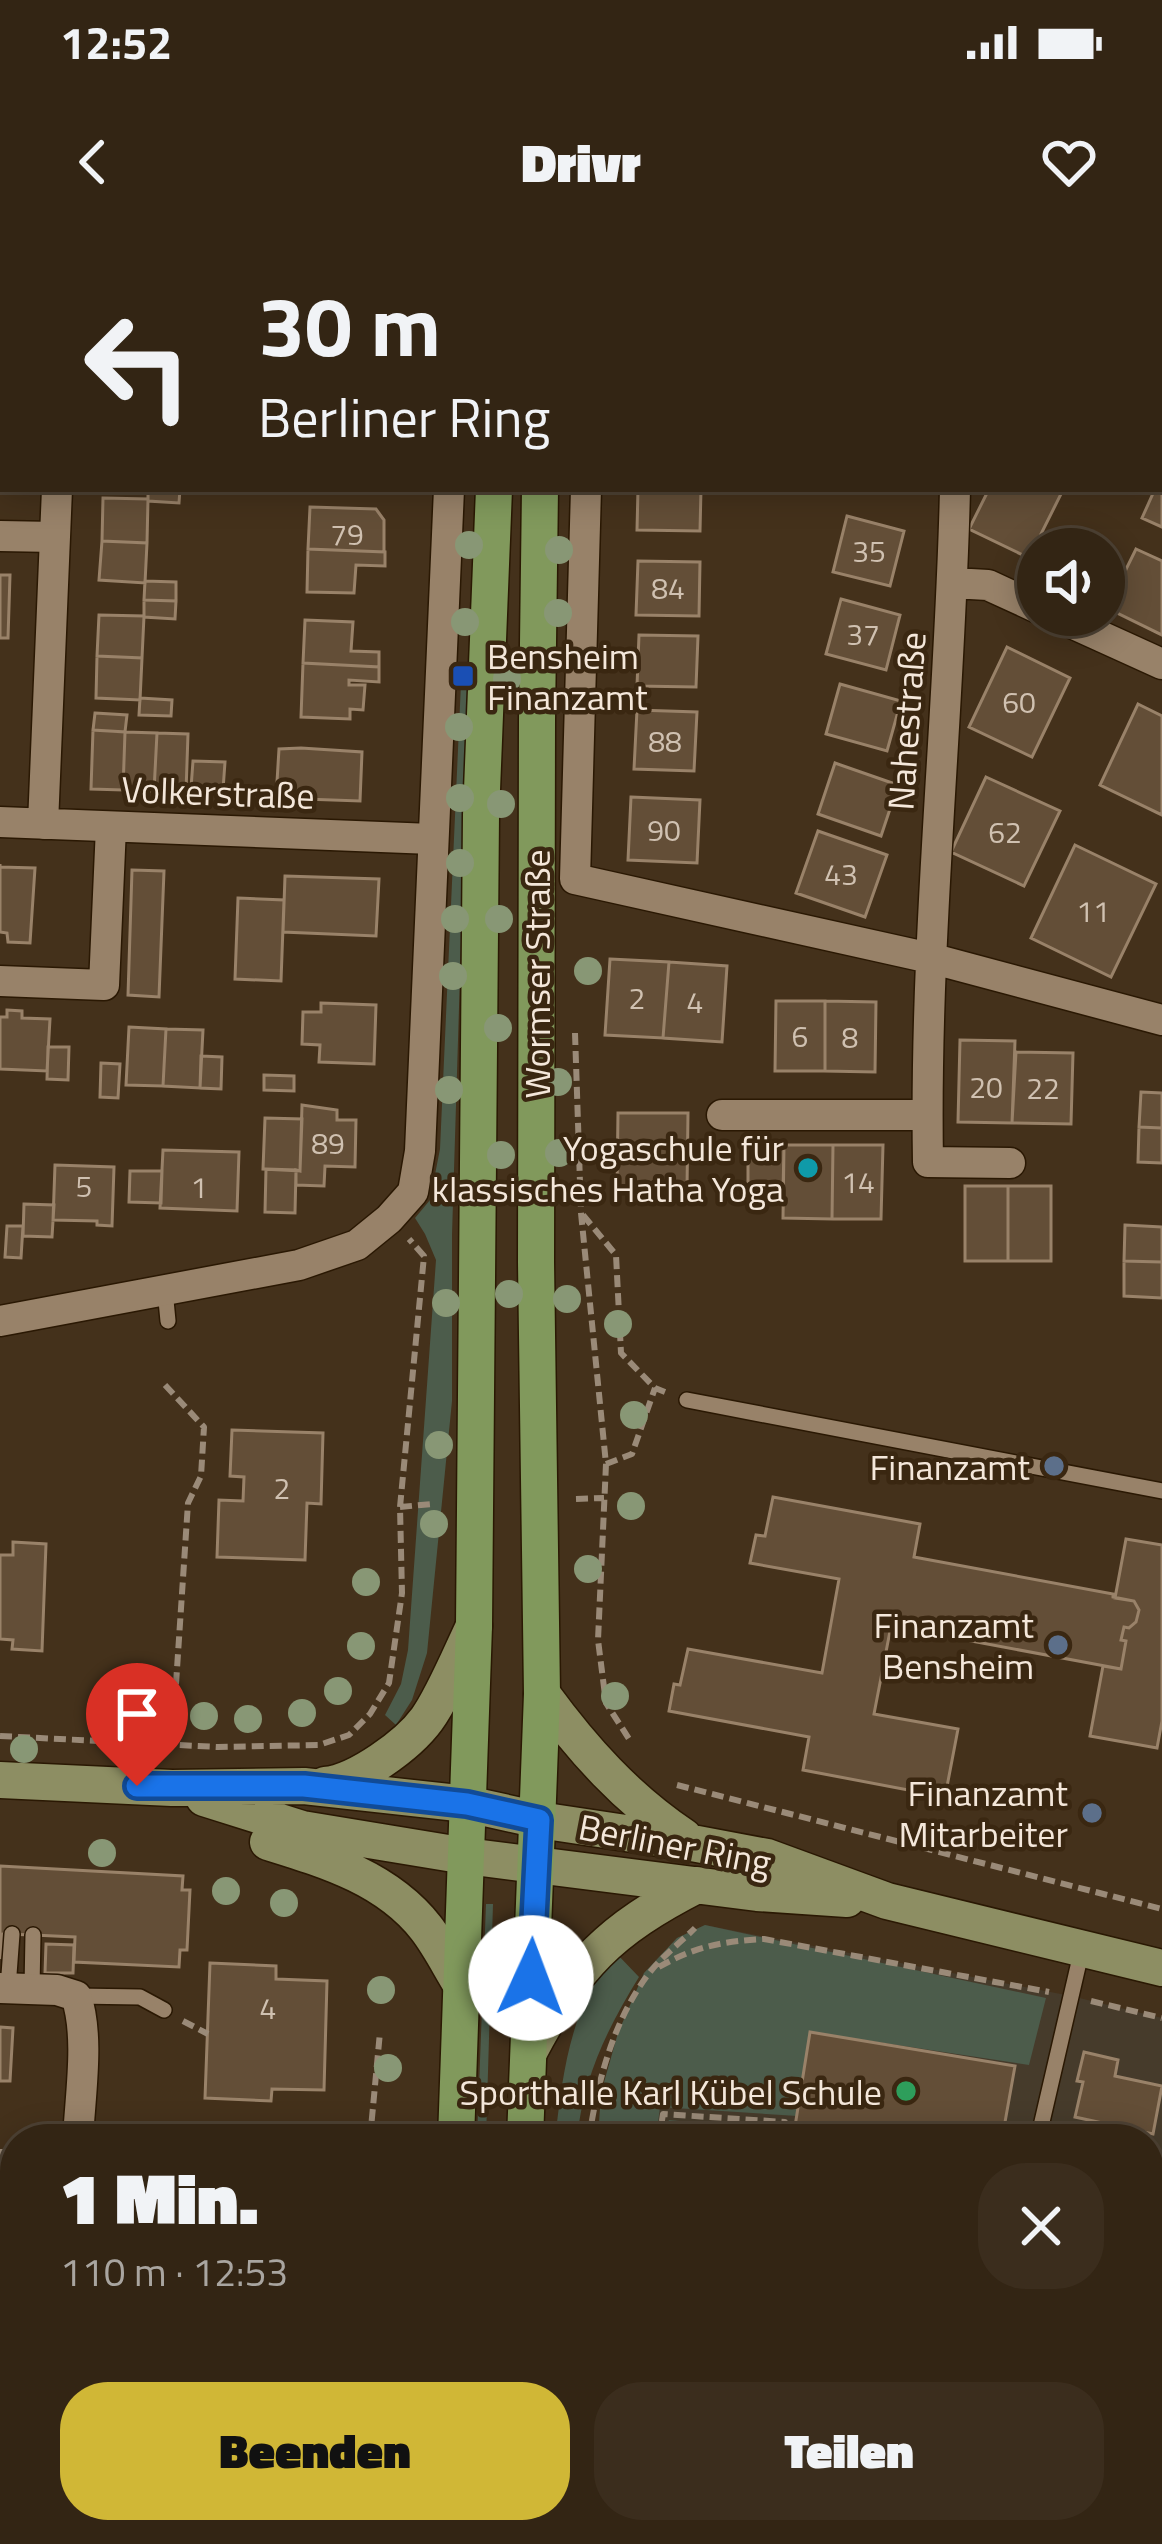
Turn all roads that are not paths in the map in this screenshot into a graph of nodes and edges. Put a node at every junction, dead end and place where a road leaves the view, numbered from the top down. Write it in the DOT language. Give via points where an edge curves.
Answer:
graph roads {
  1 [pos="57,492"];
  2 [pos="449,492"];
  3 [pos="494,492"];
  4 [pos="540,492"];
  5 [pos="586,492"];
  6 [pos="955,492"];
  7 [pos="0,536"];
  8 [pos="56,537"];
  9 [pos="953,583"];
  10 [pos="1017,598"];
  11 [pos="1100,636"];
  12 [pos="1162,664"];
  13 [pos="0,822"];
  14 [pos="43,824"];
  15 [pos="111,827"];
  16 [pos="432,839"];
  17 [pos="930,958"];
  18 [pos="0,981"];
  19 [pos="1162,1020"];
  20 [pos="722,1115"];
  21 [pos="927,1115"];
  22 [pos="1010,1163"];
  23 [pos="0,1321"];
  24 [pos="687,1400"];
  25 [pos="1162,1491"];
  26 [pos="474,1626"];
  27 [pos="542,1694"];
  28 [pos="0,1780"];
  29 [pos="304,1786"];
  30 [pos="172,1788"];
  31 [pos="467,1804"];
  32 [pos="539,1820"];
  33 [pos="692,1843"];
  34 [pos="466,1856"];
  35 [pos="536,1865"];
  36 [pos="887,1901"];
  37 [pos="701,1902"];
  38 [pos="11,1934"];
  39 [pos="33,1935"];
  40 [pos="1082,1949"];
  41 [pos="1162,1968"];
  42 [pos="462,1986"];
  43 [pos="13,1988"];
  44 [pos="76,1996"];
  45 [pos="164,2010"];
  46 [pos="529,2052"];
  47 [pos="79,2124"];
  48 [pos="457,2124"];
  49 [pos="526,2124"];
  50 [pos="1041,2124"];
  1 -- 8 [label="street"];
  2 -- 16 [label="street"];
  3 -- 26 [label="main road, Wormser Straße" via="481,814"];
  4 -- 27 [label="main road, Wormser Straße"];
  5 -- 17 [label="street, Wormser Straße" via="574,879"];
  6 -- 9 [label="street, Nahestraße"];
  7 -- 8 [label="street"];
  8 -- 14 [label="street"];
  9 -- 10 [label="street" via="988,585"];
  9 -- 17 [label="street, Nahestraße"];
  11 -- 12 [label="street"];
  13 -- 14 [label="street, Volkerstraße"];
  14 -- 15 [label="street, Volkerstraße"];
  15 -- 16 [label="street, Volkerstraße"];
  15 -- 18 [label="street" via="104,985"];
  16 -- 23 [label="street" via="420,1151 413,1192 389,1220 357,1245 166,1305"];
  17 -- 19 [label="street"];
  17 -- 21 [label="street, Nahestraße"];
  20 -- 21 [label="street"];
  21 -- 22 [label="street, Nahestraße" via="928,1162"];
  24 -- 25 [label="lane"];
  26 -- 29 [label="street" via="427,1719 398,1748 336,1784"];
  26 -- 31 [label="main road, Wormser Straße"];
  27 -- 32 [label="main road, Wormser Straße"];
  27 -- 33 [label="street" via="616,1784"];
  28 -- 30 [label="street, Berliner Ring"];
  29 -- 30 [label="street, Berliner Ring"];
  29 -- 31 [label="street, Berliner Ring"];
  30 -- 34 [label="street, Berliner Ring" via="302,1829"];
  30 -- 42 [label="street" via="233,1831 371,1880 425,1926"];
  31 -- 32 [label="street, Berliner Ring"];
  31 -- 34 [label="main road, Wormser Straße"];
  32 -- 33 [label="street, Berliner Ring"];
  32 -- 35 [label="main road, Wormser Straße"];
  33 -- 36 [label="street, Berliner Ring" via="767,1857"];
  34 -- 35 [label="street, Berliner Ring"];
  34 -- 42 [label="main road, Wormser Straße"];
  35 -- 37 [label="street, Berliner Ring"];
  35 -- 46 [label="main road, Wormser Straße"];
  36 -- 37 [label="street, Berliner Ring" via="757,1893"];
  36 -- 40 [label="street, Berliner Ring"];
  37 -- 46 [label="street" via="617,1933 584,1964"];
  38 -- 43 [label="lane"];
  39 -- 43 [label="lane"];
  40 -- 41 [label="street, Berliner Ring"];
  40 -- 50 [label="lane"];
  42 -- 48 [label="main road, Wormser Straße"];
  43 -- 44 [label="street"];
  44 -- 45 [label="lane" via="140,1997"];
  44 -- 47 [label="street"];
  46 -- 49 [label="main road, Wormser Straße"];
}
